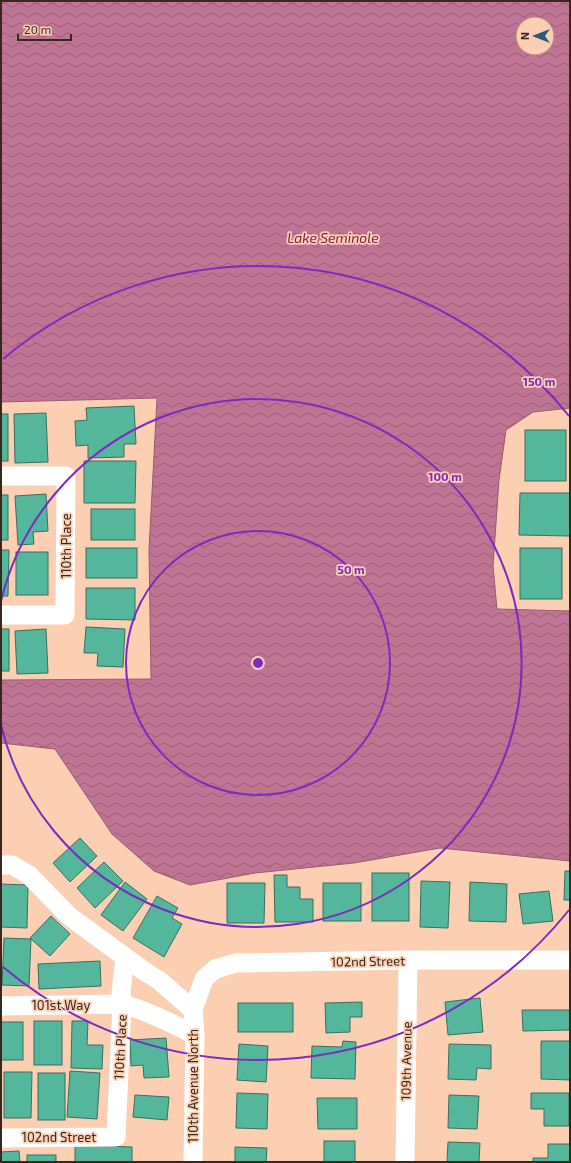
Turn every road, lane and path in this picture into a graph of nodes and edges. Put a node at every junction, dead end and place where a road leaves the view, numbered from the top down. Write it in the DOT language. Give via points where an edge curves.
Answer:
graph roads {
  1 [pos="1,476"];
  2 [pos="1,615"];
  3 [pos="1,865"];
  4 [pos="125,958"];
  5 [pos="408,960"];
  6 [pos="570,960"];
  7 [pos="122,1004"];
  8 [pos="1,1006"];
  9 [pos="193,1010"];
  10 [pos="195,1035"];
  11 [pos="116,1137"];
  12 [pos="1,1138"];
  13 [pos="193,1162"];
  14 [pos="405,1162"];
  1 -- 2 [label="street, 110th Place" via="66,476 65,615"];
  3 -- 4 [label="street" via="12,865 29,875 69,916"];
  4 -- 7 [label="street, 110th Place"];
  4 -- 9 [label="street" via="160,981"];
  5 -- 6 [label="street, 102nd Street"];
  5 -- 9 [label="street, 102nd Street" via="236,963 215,969 204,979"];
  5 -- 14 [label="street, 109th Avenue"];
  7 -- 8 [label="street, 101st Way"];
  7 -- 10 [label="street, 101st Way"];
  7 -- 11 [label="street, 110th Place"];
  9 -- 10 [label="street, 110th Avenue North"];
  10 -- 13 [label="street, 110th Avenue North"];
  11 -- 12 [label="street, 102nd Street"];
}
